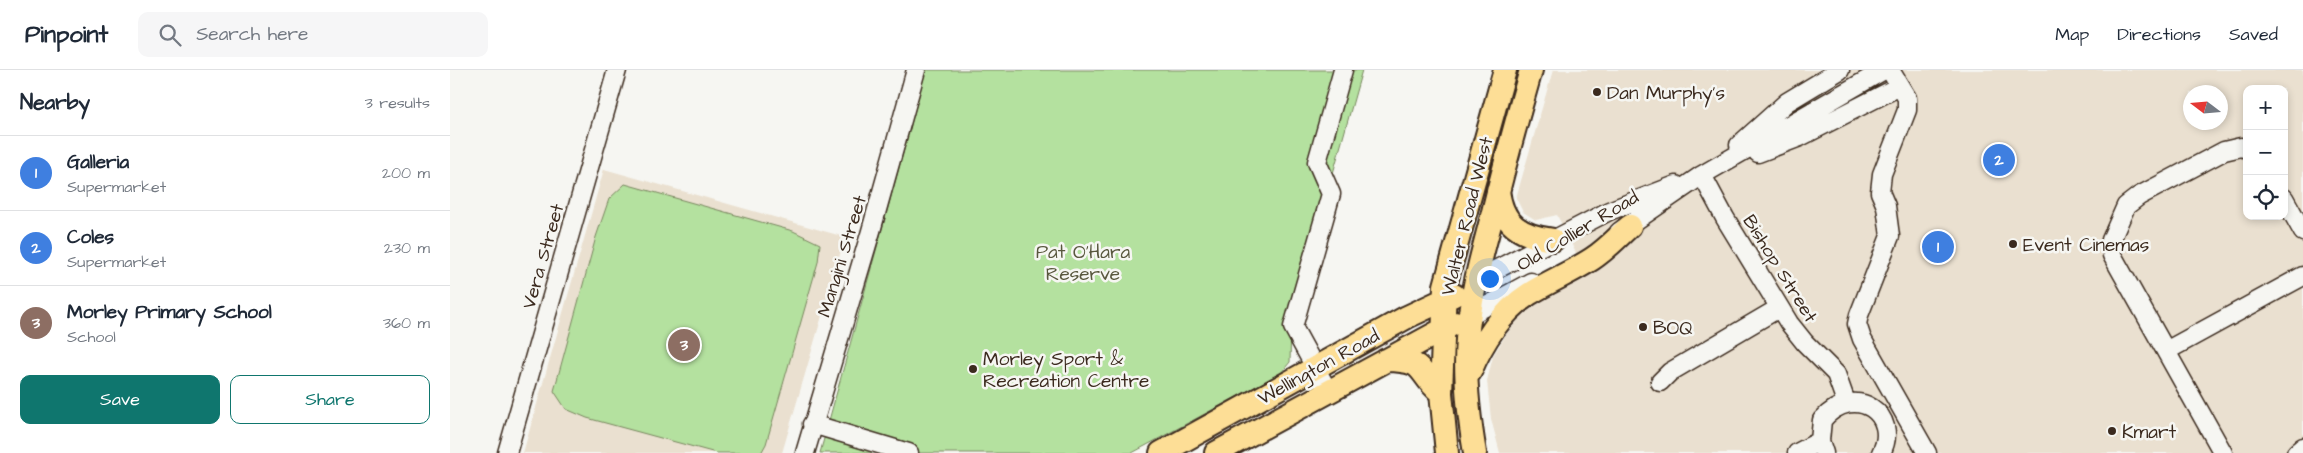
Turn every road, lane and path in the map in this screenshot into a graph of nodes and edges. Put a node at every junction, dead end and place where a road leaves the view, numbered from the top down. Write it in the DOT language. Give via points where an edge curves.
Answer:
graph roads {
  1 [pos="617,70"];
  2 [pos="916,70"];
  3 [pos="1343,70"];
  4 [pos="1505,70"];
  5 [pos="1532,70"];
  6 [pos="1840,70"];
  7 [pos="1884,70"];
  8 [pos="1890,70"];
  9 [pos="1900,86"];
  10 [pos="2243,148"];
  11 [pos="1708,172"];
  12 [pos="1498,189"];
  13 [pos="2288,205"];
  14 [pos="1630,226"];
  15 [pos="2303,232"];
  16 [pos="1554,240"];
  17 [pos="2303,276"];
  18 [pos="1476,280"];
  19 [pos="1444,301"];
  20 [pos="1779,308"];
  21 [pos="1470,315"];
  22 [pos="1444,329"];
  23 [pos="2166,351"];
  24 [pos="1386,360"];
  25 [pos="1315,368"];
  26 [pos="1468,376"];
  27 [pos="1660,382"];
  28 [pos="1328,391"];
  29 [pos="1441,394"];
  30 [pos="1846,402"];
  31 [pos="812,424"];
  32 [pos="1822,447"];
  33 [pos="2303,447"];
  34 [pos="507,453"];
  35 [pos="805,453"];
  36 [pos="908,453"];
  37 [pos="1160,453"];
  38 [pos="1216,453"];
  39 [pos="1447,453"];
  40 [pos="1475,453"];
  41 [pos="1797,453"];
  42 [pos="1881,453"];
  43 [pos="1927,453"];
  44 [pos="2223,453"];
  45 [pos="2296,453"];
  1 -- 34 [label="street, Vera Street"];
  2 -- 31 [label="street, Mangini Street" via="872,230"];
  3 -- 25 [label="street" via="1317,162 1331,194 1292,327"];
  4 -- 19 [label="main road, Walter Road West" via="1452,257"];
  5 -- 12 [label="main road, Walter Road West"];
  6 -- 11 [label="street" via="1787,102"];
  7 -- 11 [label="street, Old Collier Road"];
  8 -- 9 [label="street"];
  9 -- 11 [label="street" via="1800,137"];
  9 -- 43 [label="street" via="1907,98 1907,110 1882,174 1880,192 1886,206 1890,236 1857,324 1862,339"];
  10 -- 23 [label="street" via="2224,151 2139,196 2126,206 2117,222 2111,240 2112,255"];
  11 -- 14 [label="street, Old Collier Road"];
  11 -- 16 [label="street, Old Collier Road" via="1609,211"];
  11 -- 20 [label="street, Bishop Street" via="1725,218"];
  12 -- 16 [label="main road" via="1500,206 1519,230 1535,238"];
  12 -- 18 [label="main road, Walter Road West"];
  13 -- 15 [label="street"];
  14 -- 21 [label="street, Old Collier Road"];
  14 -- 26 [label="main road" via="1594,258 1517,303 1486,339"];
  16 -- 18 [label="street, Old Collier Road"];
  17 -- 23 [label="street"];
  18 -- 19 [label="main road, Wellington Road"];
  18 -- 21 [label="main road, Walter Road West"];
  19 -- 22 [label="main road, Walter Road West"];
  19 -- 25 [label="main road, Wellington Road" via="1407,317"];
  20 -- 27 [label="street" via="1670,372"];
  20 -- 30 [label="street, Bishop Street" via="1805,343 1836,374"];
  21 -- 22 [label="main road, Wellington Road"];
  21 -- 26 [label="main road, Walter Road West"];
  22 -- 24 [label="main road, Wellington Road"];
  22 -- 29 [label="main road, Walter Road West"];
  23 -- 44 [label="street"];
  24 -- 28 [label="main road, Wellington Road"];
  24 -- 29 [label="main road" via="1409,360 1420,366"];
  25 -- 28 [label="street"];
  25 -- 37 [label="main road, Wellington Road"];
  26 -- 40 [label="main road, Walter Road West"];
  28 -- 38 [label="main road, Wellington Road"];
  29 -- 39 [label="main road, Walter Road West"];
  30 -- 32 [label="street" via="1831,410 1822,420"];
  30 -- 42 [label="street" via="1864,404 1878,414 1886,430"];
  31 -- 35 [label="street, Mangini Street"];
  31 -- 36 [label="street"];
  32 -- 41 [label="street"];
  33 -- 45 [label="street"];
}
